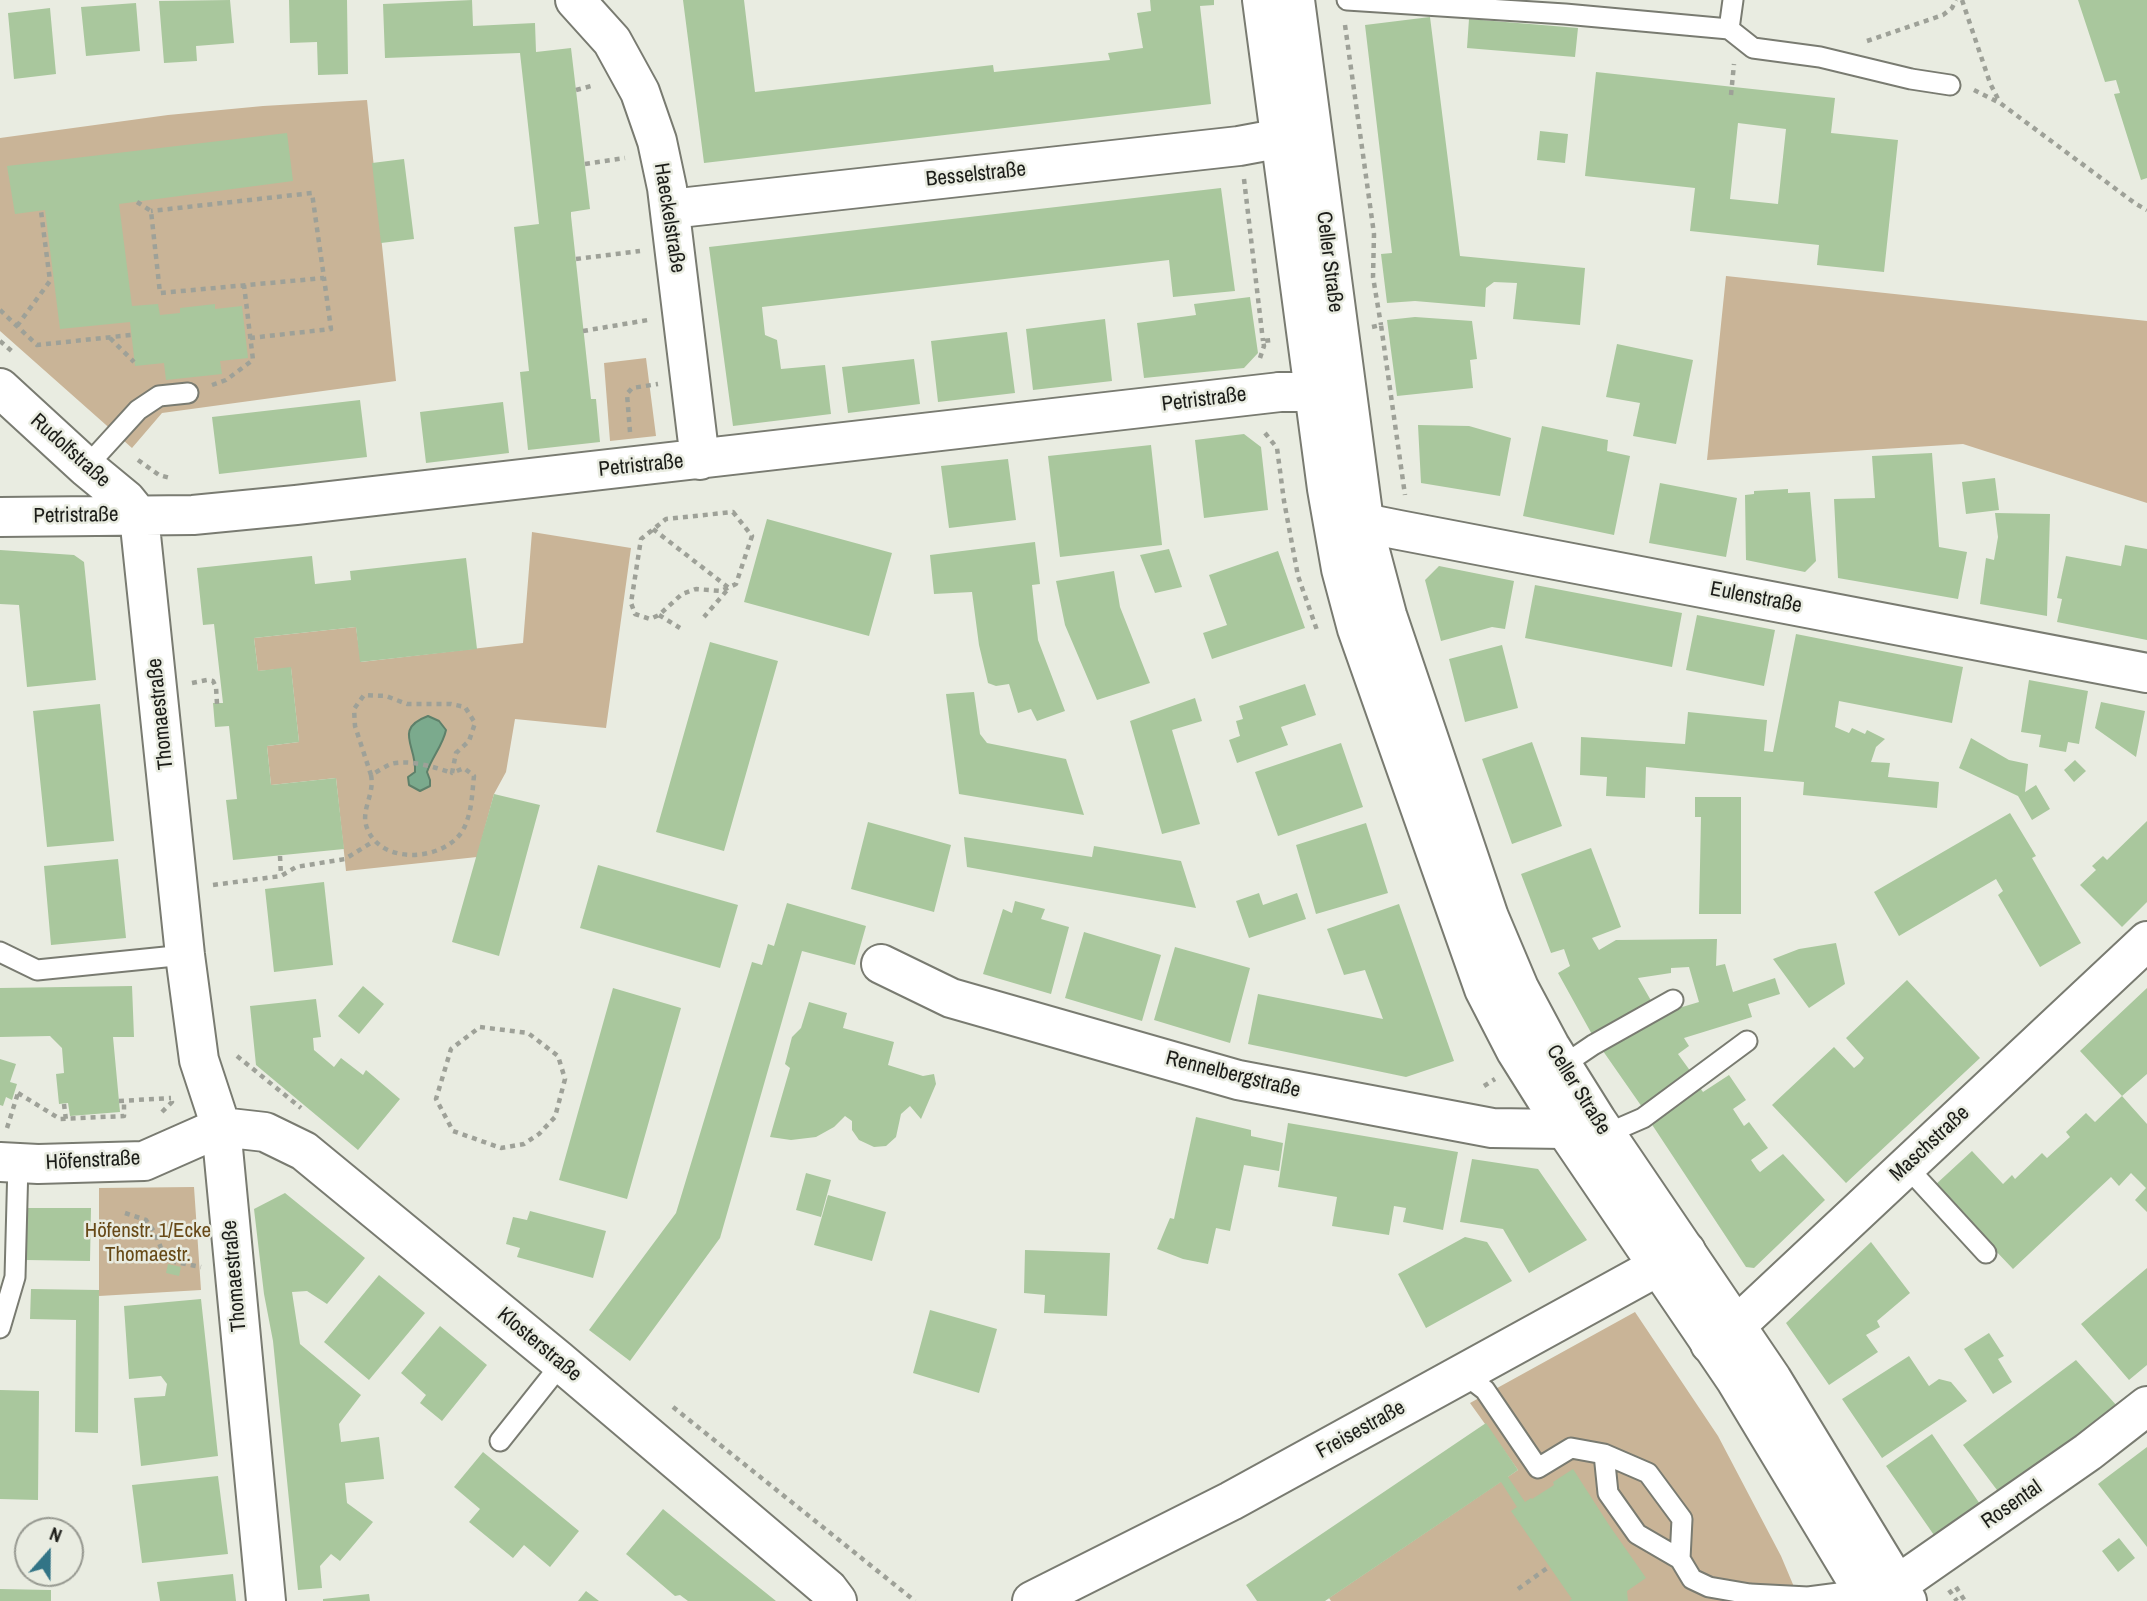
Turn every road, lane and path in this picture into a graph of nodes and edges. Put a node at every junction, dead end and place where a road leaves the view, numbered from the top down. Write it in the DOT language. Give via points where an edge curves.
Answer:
graph roads {
  1 [pos="575,0"];
  2 [pos="1262,0"];
  3 [pos="1295,0"];
  4 [pos="1733,0"];
  5 [pos="1956,0"];
  6 [pos="1962,0"];
  7 [pos="1346,7"];
  8 [pos="1729,29"];
  9 [pos="1820,57"];
  10 [pos="598,84"];
  11 [pos="1950,85"];
  12 [pos="576,90"];
  13 [pos="2000,103"];
  14 [pos="1282,138"];
  15 [pos="636,158"];
  16 [pos="585,164"];
  17 [pos="1242,167"];
  18 [pos="137,202"];
  19 [pos="670,209"];
  20 [pos="2147,210"];
  21 [pos="41,211"];
  22 [pos="152,211"];
  23 [pos="651,251"];
  24 [pos="576,259"];
  25 [pos="324,278"];
  26 [pos="244,285"];
  27 [pos="0,310"];
  28 [pos="659,318"];
  29 [pos="1381,325"];
  30 [pos="17,326"];
  31 [pos="1371,327"];
  32 [pos="583,331"];
  33 [pos="131,335"];
  34 [pos="110,337"];
  35 [pos="250,338"];
  36 [pos="1272,340"];
  37 [pos="0,341"];
  38 [pos="1263,341"];
  39 [pos="1260,358"];
  40 [pos="134,362"];
  41 [pos="12,375"];
  42 [pos="667,383"];
  43 [pos="1314,391"];
  44 [pos="188,393"];
  45 [pos="1265,433"];
  46 [pos="631,443"];
  47 [pos="98,453"];
  48 [pos="700,460"];
  49 [pos="181,481"];
  50 [pos="1406,506"];
  51 [pos="139,516"];
  52 [pos="0,517"];
  53 [pos="1348,523"];
  54 [pos="653,529"];
  55 [pos="730,588"];
  56 [pos="659,615"];
  57 [pos="704,617"];
  58 [pos="680,628"];
  59 [pos="1321,642"];
  60 [pos="2147,673"];
  61 [pos="190,683"];
  62 [pos="217,704"];
  63 [pos="452,773"];
  64 [pos="371,775"];
  65 [pos="374,841"];
  66 [pos="280,856"];
  67 [pos="281,876"];
  68 [pos="212,886"];
  69 [pos="2147,941"];
  70 [pos="0,952"];
  71 [pos="185,955"];
  72 [pos="881,964"];
  73 [pos="1673,1000"];
  74 [pos="1747,1041"];
  75 [pos="558,1056"];
  76 [pos="1562,1066"];
  77 [pos="170,1085"];
  78 [pos="171,1098"];
  79 [pos="64,1104"];
  80 [pos="157,1118"];
  81 [pos="66,1120"];
  82 [pos="220,1127"];
  83 [pos="1589,1128"];
  84 [pos="67,1129"];
  85 [pos="8,1153"];
  86 [pos="1906,1166"];
  87 [pos="125,1213"];
  88 [pos="1986,1253"];
  89 [pos="1672,1259"];
  90 [pos="208,1266"];
  91 [pos="0,1328"];
  92 [pos="1723,1334"];
  93 [pos="562,1363"];
  94 [pos="1464,1374"];
  95 [pos="2147,1406"];
  96 [pos="500,1441"];
  97 [pos="1604,1454"];
  98 [pos="1680,1559"];
  99 [pos="1550,1566"];
  100 [pos="1518,1589"];
  101 [pos="1056,1596"];
  102 [pos="1882,1596"];
  103 [pos="266,1601"];
  104 [pos="837,1601"];
  1 -- 19 [label="street, Haeckelstraße" via="612,41 640,92 657,141"];
  2 -- 14 [label="street, Celler Straße"];
  3 -- 43 [label="street, Celler Straße"];
  4 -- 8 [label="lane"];
  5 -- 9 [label="path" via="1943,15"];
  6 -- 13 [label="path"];
  7 -- 8 [label="lane" via="1565,14"];
  7 -- 29 [label="path"];
  8 -- 9 [label="lane" via="1753,48"];
  9 -- 11 [label="lane"];
  10 -- 12 [label="path"];
  11 -- 13 [label="path"];
  13 -- 20 [label="path"];
  14 -- 19 [label="street, Besselstraße"];
  14 -- 43 [label="street, Celler Straße"];
  15 -- 16 [label="path"];
  17 -- 38 [label="path"];
  18 -- 22 [label="path"];
  19 -- 48 [label="street, Haeckelstraße"];
  21 -- 30 [label="path" via="50,281"];
  22 -- 25 [label="path" via="313,193"];
  22 -- 26 [label="path" via="160,293"];
  23 -- 24 [label="path"];
  25 -- 26 [label="path"];
  25 -- 35 [label="path" via="331,329"];
  26 -- 35 [label="path"];
  27 -- 30 [label="path"];
  28 -- 32 [label="path"];
  29 -- 31 [label="path"];
  29 -- 50 [label="path"];
  30 -- 34 [label="path" via="37,345"];
  33 -- 34 [label="path"];
  34 -- 40 [label="path"];
  35 -- 44 [label="path" via="253,360 226,380"];
  36 -- 38 [label="path"];
  37 -- 41 [label="path"];
  38 -- 39 [label="path"];
  41 -- 47 [label="street, Rudolfstraße"];
  42 -- 46 [label="path" via="632,388 627,394"];
  43 -- 48 [label="street, Petristraße"];
  43 -- 53 [label="street, Celler Straße"];
  43 -- 53 [label="street, Celler Straße" via="1302,406 1319,430"];
  44 -- 47 [label="lane" via="159,396 138,410"];
  45 -- 59 [label="path" via="1277,448 1298,576"];
  47 -- 49 [label="path"];
  47 -- 51 [label="street, Rudolfstraße"];
  48 -- 51 [label="street, Petristraße" via="268,508"];
  51 -- 52 [label="street, Petristraße"];
  51 -- 71 [label="street, Thomaestraße"];
  53 -- 60 [label="street, Eulenstraße"];
  53 -- 76 [label="street, Celler Straße" via="1387,615 1489,917 1519,988"];
  53 -- 83 [label="street, Celler Straße" via="1357,629 1484,989 1516,1051"];
  54 -- 55 [label="path"];
  54 -- 55 [label="path" via="666,519 733,512 752,536 736,584"];
  54 -- 56 [label="path" via="641,539 631,603 635,614 650,619"];
  55 -- 56 [label="path" via="682,594"];
  55 -- 57 [label="path"];
  56 -- 58 [label="path"];
  61 -- 62 [label="path" via="213,681"];
  63 -- 64 [label="path" via="406,763 391,764"];
  63 -- 64 [label="path" via="456,753 469,741 475,723 465,707 407,704 386,696 364,695 354,709 355,726"];
  63 -- 65 [label="path" via="464,768 474,776 472,804 462,831 443,849 417,855 392,853"];
  64 -- 65 [label="path" via="373,787 365,814"];
  65 -- 67 [label="path" via="345,859 296,867"];
  66 -- 67 [label="path"];
  67 -- 68 [label="path"];
  69 -- 86 [label="street, Maschstraße"];
  70 -- 71 [label="lane" via="37,970"];
  71 -- 82 [label="street, Thomaestraße" via="199,1060"];
  72 -- 83 [label="street, Rennelbergstraße" via="951,998 1238,1080 1492,1128"];
  73 -- 76 [label="lane"];
  74 -- 83 [label="lane" via="1643,1118"];
  75 -- 75 [label="path" via="528,1033 480,1027 451,1049 436,1099 453,1131 501,1148 524,1144 555,1117 565,1079"];
  76 -- 83 [label="street, Celler Straße"];
  77 -- 78 [label="path"];
  78 -- 80 [label="path"];
  78 -- 81 [label="path" via="121,1100 124,1116"];
  79 -- 81 [label="path"];
  81 -- 84 [label="path"];
  81 -- 85 [label="path" via="16,1093"];
  82 -- 85 [label="street, Höfenstraße" via="144,1161"];
  82 -- 93 [label="street, Klosterstraße" via="265,1132 304,1151"];
  82 -- 103 [label="street, Thomaestraße"];
  83 -- 89 [label="street, Celler Straße"];
  85 -- 91 [label="lane" via="15,1277"];
  86 -- 88 [label="lane"];
  86 -- 92 [label="street, Maschstraße"];
  87 -- 90 [label="path" via="145,1220 175,1262"];
  89 -- 92 [label="street, Celler Straße"];
  89 -- 94 [label="street, Freisestraße"];
  92 -- 102 [label="street, Celler Straße" via="1772,1378"];
  93 -- 96 [label="lane"];
  93 -- 104 [label="street, Klosterstraße"];
  94 -- 97 [label="lane" via="1485,1390 1538,1468 1571,1448"];
  94 -- 101 [label="street, Freisestraße"];
  95 -- 102 [label="street, Rosental"];
  97 -- 98 [label="lane" via="1608,1493 1637,1534"];
  97 -- 98 [label="lane" via="1648,1473 1682,1519"];
  98 -- 102 [label="lane" via="1692,1579 1736,1592"];
  99 -- 100 [label="path"];
}
